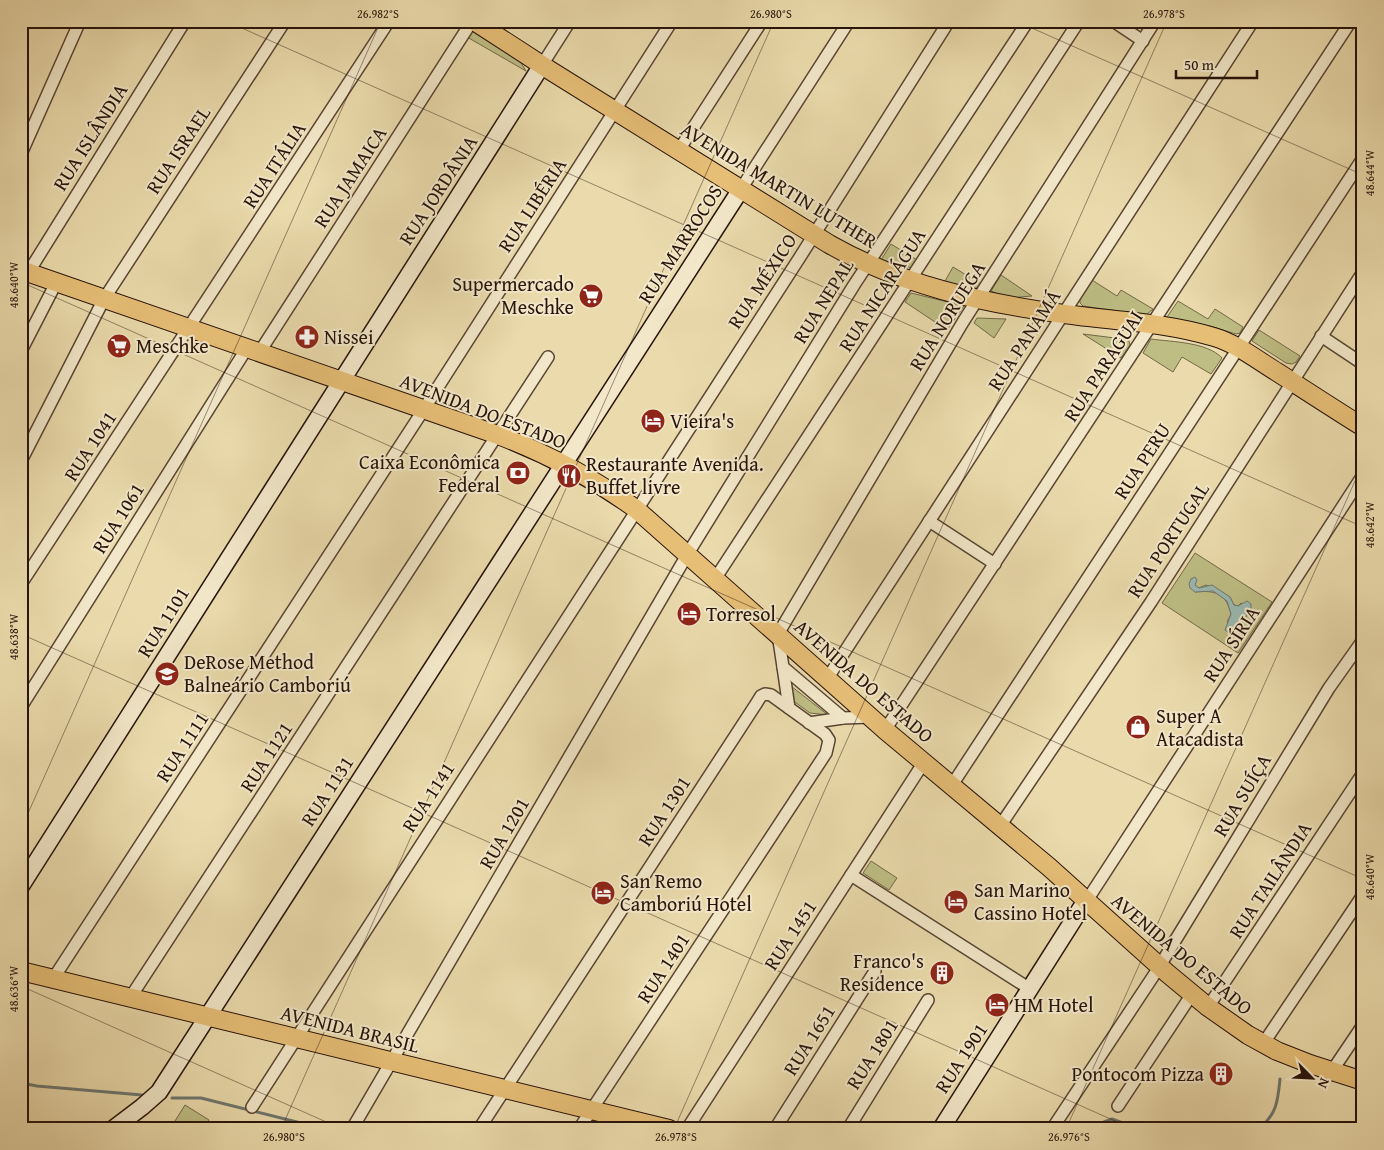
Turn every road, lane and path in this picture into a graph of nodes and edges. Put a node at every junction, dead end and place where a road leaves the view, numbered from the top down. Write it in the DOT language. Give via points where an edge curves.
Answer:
graph roads {
  1 [pos="80,21"];
  2 [pos="185,21"];
  3 [pos="285,21"];
  4 [pos="389,21"];
  5 [pos="473,21"];
  6 [pos="570,21"];
  7 [pos="672,21"];
  8 [pos="762,21"];
  9 [pos="848,21"];
  10 [pos="949,21"];
  11 [pos="1028,21"];
  12 [pos="1079,21"];
  13 [pos="1113,21"];
  14 [pos="1156,21"];
  15 [pos="1253,21"];
  16 [pos="1352,21"];
  17 [pos="1143,41"];
  18 [pos="542,65"];
  19 [pos="615,111"];
  20 [pos="679,150"];
  21 [pos="21,154"];
  22 [pos="1363,158"];
  23 [pos="741,189"];
  24 [pos="814,235"];
  25 [pos="868,265"];
  26 [pos="25,272"];
  27 [pos="1363,272"];
  28 [pos="911,280"];
  29 [pos="56,282"];
  30 [pos="104,299"];
  31 [pos="978,299"];
  32 [pos="1064,314"];
  33 [pos="1153,324"];
  34 [pos="189,329"];
  35 [pos="1321,336"];
  36 [pos="1239,348"];
  37 [pos="21,351"];
  38 [pos="253,351"];
  39 [pos="548,357"];
  40 [pos="1361,360"];
  41 [pos="341,381"];
  42 [pos="1292,382"];
  43 [pos="424,410"];
  44 [pos="1363,427"];
  45 [pos="498,436"];
  46 [pos="21,460"];
  47 [pos="564,464"];
  48 [pos="1363,475"];
  49 [pos="636,509"];
  50 [pos="929,522"];
  51 [pos="687,555"];
  52 [pos="995,564"];
  53 [pos="715,579"];
  54 [pos="21,584"];
  55 [pos="778,634"];
  56 [pos="1363,640"];
  57 [pos="783,667"];
  58 [pos="827,678"];
  59 [pos="21,707"];
  60 [pos="789,708"];
  61 [pos="870,717"];
  62 [pos="843,718"];
  63 [pos="809,723"];
  64 [pos="886,730"];
  65 [pos="826,753"];
  66 [pos="924,762"];
  67 [pos="1363,772"];
  68 [pos="952,785"];
  69 [pos="1000,826"];
  70 [pos="851,875"];
  71 [pos="21,886"];
  72 [pos="1363,895"];
  73 [pos="1084,904"];
  74 [pos="1157,969"];
  75 [pos="21,971"];
  76 [pos="875,971"];
  77 [pos="53,979"];
  78 [pos="1030,989"];
  79 [pos="1192,994"];
  80 [pos="130,998"];
  81 [pos="928,1000"];
  82 [pos="1208,1007"];
  83 [pos="206,1016"];
  84 [pos="1363,1025"];
  85 [pos="295,1038"];
  86 [pos="1263,1044"];
  87 [pos="392,1062"];
  88 [pos="1332,1071"];
  89 [pos="1363,1081"];
  90 [pos="505,1089"];
  91 [pos="1118,1106"];
  92 [pos="252,1107"];
  93 [pos="592,1110"];
  94 [pos="113,1129"];
  95 [pos="352,1129"];
  96 [pos="479,1129"];
  97 [pos="580,1129"];
  98 [pos="669,1129"];
  99 [pos="688,1129"];
  100 [pos="776,1129"];
  101 [pos="848,1129"];
  102 [pos="941,1129"];
  103 [pos="1052,1129"];
  1 -- 21 [label="street"];
  2 -- 26 [label="street, RUA ISLÂNDIA"];
  3 -- 30 [label="street, RUA ISRAEL"];
  4 -- 34 [label="street, RUA ITÁLIA"];
  5 -- 18 [label="main road, AVENIDA MARTIN LUTHER"];
  5 -- 38 [label="street, RUA JAMAICA"];
  6 -- 18 [label="street, RUA JORDÂNIA"];
  7 -- 19 [label="street, RUA LIBÉRIA"];
  8 -- 20 [label="street"];
  9 -- 23 [label="street, RUA MARROCOS"];
  10 -- 24 [label="street, RUA MÉXICO"];
  11 -- 25 [label="street, RUA NEPAL"];
  12 -- 28 [label="street, RUA NICARÁGUA"];
  13 -- 17 [label="street"];
  14 -- 17 [label="street, RUA NORUEGA"];
  15 -- 32 [label="street, RUA PANAMÁ"];
  16 -- 33 [label="street, RUA PARAGUAI"];
  17 -- 31 [label="street, RUA NORUEGA"];
  18 -- 19 [label="main road, AVENIDA MARTIN LUTHER"];
  18 -- 41 [label="street, RUA JORDÂNIA"];
  19 -- 20 [label="main road, AVENIDA MARTIN LUTHER"];
  19 -- 43 [label="street, RUA LIBÉRIA"];
  20 -- 23 [label="main road, AVENIDA MARTIN LUTHER"];
  22 -- 36 [label="street, RUA PERU"];
  23 -- 24 [label="main road, AVENIDA MARTIN LUTHER"];
  23 -- 47 [label="street, RUA MARROCOS"];
  24 -- 25 [label="main road, AVENIDA MARTIN LUTHER"];
  24 -- 49 [label="street, RUA MÉXICO"];
  25 -- 28 [label="main road, AVENIDA MARTIN LUTHER"];
  25 -- 51 [label="street, RUA NEPAL"];
  26 -- 29 [label="main road, AVENIDA DO ESTADO"];
  27 -- 35 [label="street, RUA PORTUGAL"];
  28 -- 31 [label="main road, AVENIDA MARTIN LUTHER"];
  28 -- 53 [label="street, RUA NICARÁGUA"];
  29 -- 30 [label="main road, AVENIDA DO ESTADO"];
  29 -- 37 [label="street"];
  30 -- 34 [label="main road, AVENIDA DO ESTADO"];
  30 -- 46 [label="street, RUA ISRAEL"];
  31 -- 32 [label="main road, AVENIDA MARTIN LUTHER"];
  31 -- 55 [label="street, RUA NORUEGA"];
  32 -- 33 [label="main road, AVENIDA MARTIN LUTHER"];
  32 -- 50 [label="street, RUA PANAMÁ"];
  33 -- 36 [label="main road, AVENIDA MARTIN LUTHER" via="1202,334"];
  33 -- 52 [label="street, RUA PARAGUAI"];
  34 -- 38 [label="main road, AVENIDA DO ESTADO"];
  34 -- 54 [label="street, RUA 1041"];
  35 -- 40 [label="street"];
  35 -- 42 [label="street, RUA PORTUGAL"];
  36 -- 42 [label="main road, AVENIDA MARTIN LUTHER"];
  36 -- 68 [label="street, RUA PERU"];
  38 -- 41 [label="main road, AVENIDA DO ESTADO"];
  38 -- 59 [label="street, RUA 1061"];
  39 -- 45 [label="street, RUA 1121"];
  41 -- 43 [label="main road, AVENIDA DO ESTADO"];
  41 -- 71 [label="street, RUA 1101"];
  42 -- 44 [label="main road, AVENIDA MARTIN LUTHER"];
  42 -- 69 [label="street, RUA PORTUGAL" via="1151,602"];
  43 -- 45 [label="main road, AVENIDA DO ESTADO"];
  43 -- 77 [label="street, RUA 1111"];
  45 -- 47 [label="main road, AVENIDA DO ESTADO"];
  45 -- 80 [label="street, RUA 1121"];
  47 -- 49 [label="main road, AVENIDA DO ESTADO"];
  47 -- 83 [label="street, RUA 1131"];
  48 -- 73 [label="street, RUA SÍRIA"];
  49 -- 51 [label="main road, AVENIDA DO ESTADO"];
  49 -- 85 [label="street, RUA 1141"];
  50 -- 52 [label="street"];
  50 -- 58 [label="street, RUA PANAMÁ"];
  51 -- 53 [label="main road, AVENIDA DO ESTADO"];
  51 -- 87 [label="street, RUA 1201"];
  52 -- 64 [label="street, RUA PARAGUAI"];
  53 -- 55 [label="main road, AVENIDA DO ESTADO"];
  55 -- 57 [label="street"];
  55 -- 58 [label="main road, AVENIDA DO ESTADO"];
  56 -- 74 [label="street, RUA SUÍÇA" via="1328,688"];
  57 -- 60 [label="street"];
  57 -- 62 [label="street"];
  58 -- 61 [label="main road, AVENIDA DO ESTADO"];
  60 -- 63 [label="street, RUA 1301"];
  60 -- 90 [label="street, RUA 1301" via="771,695 761,696"];
  61 -- 62 [label="street"];
  61 -- 64 [label="main road, AVENIDA DO ESTADO"];
  62 -- 63 [label="street"];
  63 -- 65 [label="street, RUA 1301" via="826,734 829,740"];
  64 -- 66 [label="main road, AVENIDA DO ESTADO"];
  65 -- 93 [label="street, RUA 1401"];
  66 -- 68 [label="main road, AVENIDA DO ESTADO"];
  66 -- 70 [label="street, RUA 1451"];
  67 -- 82 [label="street, RUA TAILÂNDIA"];
  68 -- 69 [label="main road, AVENIDA DO ESTADO"];
  69 -- 73 [label="main road, AVENIDA DO ESTADO"];
  70 -- 78 [label="street"];
  70 -- 99 [label="street, RUA 1451"];
  72 -- 86 [label="street"];
  73 -- 74 [label="main road, AVENIDA DO ESTADO"];
  73 -- 78 [label="street, RUA 1901"];
  74 -- 79 [label="main road, AVENIDA DO ESTADO"];
  74 -- 103 [label="street, RUA SUÍÇA"];
  75 -- 77 [label="main road, AVENIDA BRASIL"];
  76 -- 100 [label="street, RUA 1651"];
  77 -- 80 [label="main road, AVENIDA BRASIL"];
  78 -- 102 [label="street, RUA 1901"];
  79 -- 82 [label="main road, AVENIDA DO ESTADO"];
  79 -- 91 [label="street"];
  80 -- 83 [label="main road, AVENIDA BRASIL"];
  81 -- 101 [label="street, RUA 1801"];
  82 -- 86 [label="main road, AVENIDA DO ESTADO"];
  83 -- 85 [label="main road, AVENIDA BRASIL"];
  83 -- 94 [label="street, RUA 1131" via="159,1092"];
  84 -- 88 [label="street"];
  85 -- 87 [label="main road, AVENIDA BRASIL"];
  85 -- 92 [label="street, RUA 1141"];
  86 -- 88 [label="main road, AVENIDA DO ESTADO"];
  87 -- 90 [label="main road, AVENIDA BRASIL"];
  87 -- 95 [label="street, RUA 1201"];
  88 -- 89 [label="main road, AVENIDA DO ESTADO"];
  90 -- 93 [label="main road, AVENIDA BRASIL"];
  90 -- 96 [label="street, RUA 1301"];
  93 -- 97 [label="street, RUA 1401"];
  93 -- 98 [label="main road, AVENIDA BRASIL"];
}
